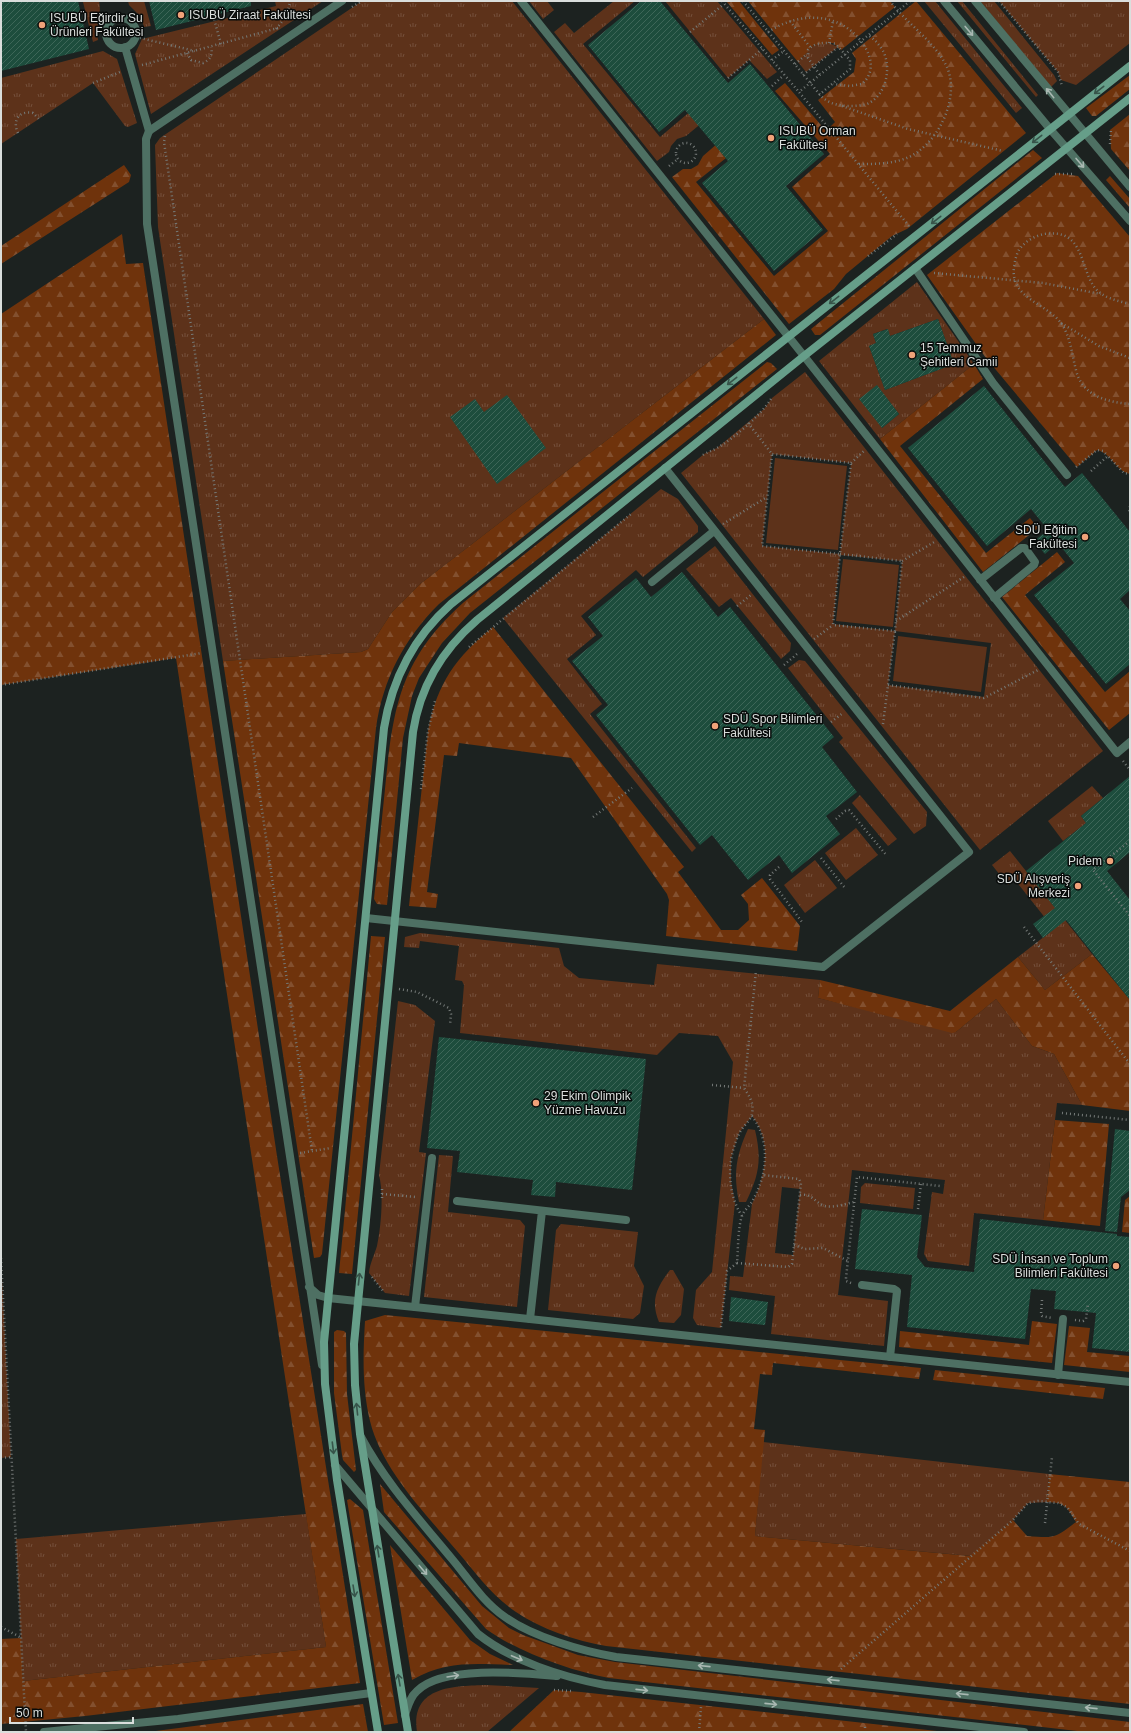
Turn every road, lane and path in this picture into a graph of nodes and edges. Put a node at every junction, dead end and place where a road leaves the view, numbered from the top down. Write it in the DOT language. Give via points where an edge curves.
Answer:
graph roads {
  1 [pos="290,1"];
  2 [pos="342,1"];
  3 [pos="362,1"];
  4 [pos="521,1"];
  5 [pos="722,1"];
  6 [pos="743,1"];
  7 [pos="890,1"];
  8 [pos="910,1"];
  9 [pos="944,1"];
  10 [pos="974,1"];
  11 [pos="998,1"];
  12 [pos="724,4"];
  13 [pos="348,10"];
  14 [pos="899,10"];
  15 [pos="212,12"];
  16 [pos="790,21"];
  17 [pos="833,21"];
  18 [pos="284,26"];
  19 [pos="276,29"];
  20 [pos="690,32"];
  21 [pos="768,32"];
  22 [pos="868,35"];
  23 [pos="136,37"];
  24 [pos="860,42"];
  25 [pos="829,43"];
  26 [pos="220,44"];
  27 [pos="211,46"];
  28 [pos="125,47"];
  29 [pos="810,47"];
  30 [pos="838,47"];
  31 [pos="762,49"];
  32 [pos="196,51"];
  33 [pos="784,51"];
  34 [pos="187,53"];
  35 [pos="807,54"];
  36 [pos="845,54"];
  37 [pos="772,60"];
  38 [pos="795,64"];
  39 [pos="1130,66"];
  40 [pos="813,67"];
  41 [pos="131,68"];
  42 [pos="820,74"];
  43 [pos="784,75"];
  44 [pos="803,75"];
  45 [pos="728,78"];
  46 [pos="93,83"];
  47 [pos="810,83"];
  48 [pos="833,84"];
  49 [pos="772,86"];
  50 [pos="1063,89"];
  51 [pos="799,92"];
  52 [pos="820,95"];
  53 [pos="1130,98"];
  54 [pos="840,105"];
  55 [pos="1068,115"];
  56 [pos="39,119"];
  57 [pos="1115,126"];
  58 [pos="1050,129"];
  59 [pos="149,130"];
  60 [pos="168,132"];
  61 [pos="18,133"];
  62 [pos="1084,134"];
  63 [pos="933,135"];
  64 [pos="688,143"];
  65 [pos="1067,148"];
  66 [pos="1111,149"];
  67 [pos="1003,151"];
  68 [pos="858,164"];
  69 [pos="1078,176"];
  70 [pos="1050,178"];
  71 [pos="1130,186"];
  72 [pos="1130,221"];
  73 [pos="909,227"];
  74 [pos="914,268"];
  75 [pos="936,268"];
  76 [pos="1016,280"];
  77 [pos="1102,294"];
  78 [pos="1130,304"];
  79 [pos="1059,321"];
  80 [pos="788,336"];
  81 [pos="804,356"];
  82 [pos="1130,358"];
  83 [pos="772,398"];
  84 [pos="1130,404"];
  85 [pos="748,423"];
  86 [pos="866,450"];
  87 [pos="772,454"];
  88 [pos="1108,456"];
  89 [pos="698,459"];
  90 [pos="851,462"];
  91 [pos="1077,467"];
  92 [pos="665,468"];
  93 [pos="1091,471"];
  94 [pos="1130,474"];
  95 [pos="1067,476"];
  96 [pos="767,497"];
  97 [pos="1130,507"];
  98 [pos="636,509"];
  99 [pos="1130,511"];
  100 [pos="722,524"];
  101 [pos="714,531"];
  102 [pos="938,541"];
  103 [pos="840,554"];
  104 [pos="902,561"];
  105 [pos="966,576"];
  106 [pos="980,580"];
  107 [pos="652,582"];
  108 [pos="760,588"];
  109 [pos="994,598"];
  110 [pos="737,606"];
  111 [pos="896,622"];
  112 [pos="833,624"];
  113 [pos="895,631"];
  114 [pos="813,640"];
  115 [pos="465,651"];
  116 [pos="213,652"];
  117 [pos="1039,670"];
  118 [pos="1,685"];
  119 [pos="888,686"];
  120 [pos="436,700"];
  121 [pos="882,727"];
  122 [pos="1130,742"];
  123 [pos="632,788"];
  124 [pos="421,794"];
  125 [pos="593,817"];
  126 [pos="836,818"];
  127 [pos="1130,840"];
  128 [pos="887,856"];
  129 [pos="821,858"];
  130 [pos="779,867"];
  131 [pos="845,888"];
  132 [pos="1130,916"];
  133 [pos="366,918"];
  134 [pos="395,921"];
  135 [pos="802,922"];
  136 [pos="1024,927"];
  137 [pos="758,960"];
  138 [pos="400,982"];
  139 [pos="389,988"];
  140 [pos="400,989"];
  141 [pos="399,995"];
  142 [pos="450,1025"];
  143 [pos="1130,1064"];
  144 [pos="712,1085"];
  145 [pos="744,1088"];
  146 [pos="1062,1113"];
  147 [pos="752,1116"];
  148 [pos="1130,1120"];
  149 [pos="333,1148"];
  150 [pos="312,1151"];
  151 [pos="289,1154"];
  152 [pos="432,1158"];
  153 [pos="763,1175"];
  154 [pos="381,1183"];
  155 [pos="921,1184"];
  156 [pos="940,1186"];
  157 [pos="800,1195"];
  158 [pos="382,1200"];
  159 [pos="457,1201"];
  160 [pos="854,1202"];
  161 [pos="918,1209"];
  162 [pos="542,1211"];
  163 [pos="742,1216"];
  164 [pos="626,1220"];
  165 [pos="794,1245"];
  166 [pos="1,1258"];
  167 [pos="848,1261"];
  168 [pos="737,1263"];
  169 [pos="369,1273"];
  170 [pos="862,1285"];
  171 [pos="309,1286"];
  172 [pos="385,1293"];
  173 [pos="328,1298"];
  174 [pos="357,1301"];
  175 [pos="415,1307"];
  176 [pos="530,1319"];
  177 [pos="1063,1319"];
  178 [pos="713,1327"];
  179 [pos="721,1328"];
  180 [pos="728,1329"];
  181 [pos="890,1357"];
  182 [pos="1058,1375"];
  183 [pos="1130,1382"];
  184 [pos="325,1384"];
  185 [pos="360,1434"];
  186 [pos="12,1457"];
  187 [pos="1052,1457"];
  188 [pos="1,1458"];
  189 [pos="335,1465"];
  190 [pos="1047,1502"];
  191 [pos="371,1508"];
  192 [pos="1045,1523"];
  193 [pos="1130,1551"];
  194 [pos="1,1627"];
  195 [pos="21,1638"];
  196 [pos="844,1672"];
  197 [pos="567,1676"];
  198 [pos="371,1693"];
  199 [pos="701,1705"];
  200 [pos="1130,1713"];
  201 [pos="405,1715"];
  202 [pos="26,1732"];
  203 [pos="44,1732"];
  204 [pos="378,1732"];
  205 [pos="408,1732"];
  206 [pos="699,1732"];
  207 [pos="1024,1732"];
  1 -- 19 [label="path" via="283,21"];
  2 -- 59 [label="street"];
  3 -- 13 [label="path"];
  4 -- 80 [label="street"];
  5 -- 12 [label="path"];
  6 -- 21 [label="path"];
  7 -- 14 [label="path"];
  8 -- 14 [label="path"];
  9 -- 58 [label="street, one-way"];
  55 -- 10 [label="street, one-way"];
  11 -- 50 [label="path" via="1058,72"];
  12 -- 20 [label="path"];
  12 -- 31 [label="path"];
  14 -- 22 [label="path"];
  14 -- 63 [label="path" via="934,47 949,74 950,102 942,122"];
  15 -- 26 [label="path"];
  16 -- 17 [label="path" via="814,18"];
  16 -- 21 [label="path"];
  16 -- 29 [label="path"];
  17 -- 24 [label="path" via="848,29"];
  17 -- 25 [label="path"];
  18 -- 19 [label="path"];
  19 -- 26 [label="path"];
  21 -- 33 [label="path"];
  22 -- 24 [label="path"];
  22 -- 54 [label="path" via="883,51 886,67 884,86 868,103"];
  23 -- 28 [label="street" via="134,42"];
  23 -- 28 [label="street" via="135,27 128,20 118,19 110,24 107,32 109,41 116,47"];
  23 -- 32 [label="path"];
  24 -- 36 [label="path"];
  24 -- 48 [label="path" via="868,52 871,62 870,72 865,81 857,85"];
  25 -- 29 [label="path" via="818,43"];
  25 -- 30 [label="path"];
  26 -- 27 [label="path"];
  27 -- 32 [label="path"];
  27 -- 34 [label="path" via="210,59 203,63 191,60"];
  28 -- 41 [label="street"];
  29 -- 35 [label="path"];
  30 -- 36 [label="path"];
  30 -- 40 [label="path"];
  31 -- 37 [label="path"];
  31 -- 45 [label="path"];
  32 -- 34 [label="path"];
  33 -- 37 [label="path"];
  33 -- 38 [label="path"];
  34 -- 41 [label="path"];
  35 -- 38 [label="path"];
  35 -- 40 [label="path"];
  36 -- 42 [label="path"];
  36 -- 48 [label="path" via="851,63 850,69"];
  37 -- 43 [label="path"];
  38 -- 44 [label="path"];
  39 -- 55 [label="street, one-way"];
  40 -- 42 [label="path"];
  40 -- 44 [label="path"];
  41 -- 46 [label="path"];
  41 -- 59 [label="street"];
  42 -- 47 [label="path"];
  43 -- 49 [label="path"];
  43 -- 51 [label="path"];
  44 -- 47 [label="path"];
  47 -- 51 [label="path"];
  47 -- 52 [label="path"];
  48 -- 52 [label="path"];
  51 -- 68 [label="path"];
  52 -- 54 [label="path" via="825,101"];
  53 -- 62 [label="street"];
  54 -- 63 [label="path" via="886,122"];
  55 -- 58 [label="street"];
  55 -- 62 [label="street"];
  56 -- 61 [label="path" via="33,113 18,116 15,124"];
  57 -- 66 [label="path" via="1110,130"];
  58 -- 65 [label="street"];
  58 -- 80 [label="street, one-way"];
  59 -- 116 [label="street" via="146,139 148,224"];
  60 -- 150 [label="path" via="164,142"];
  62 -- 65 [label="street"];
  62 -- 71 [label="street"];
  63 -- 67 [label="path"];
  63 -- 68 [label="path" via="923,149 904,160"];
  64 -- 64 [label="path" via="679,146 676,152 678,159 685,164 692,162 696,156 696,149"];
  65 -- 72 [label="street, one-way"];
  65 -- 74 [label="street"];
  68 -- 73 [label="path"];
  69 -- 70 [label="path" via="1057,173"];
  74 -- 81 [label="street"];
  74 -- 95 [label="street" via="993,383"];
  75 -- 76 [label="path" via="930,273"];
  76 -- 77 [label="path"];
  76 -- 77 [label="path" via="1013,272 1019,250 1038,235 1050,234 1062,236 1080,251 1095,288"];
  76 -- 79 [label="path" via="1023,294"];
  77 -- 78 [label="path"];
  79 -- 82 [label="path" via="1099,346"];
  79 -- 84 [label="path" via="1068,339 1076,372 1084,385 1096,397 1112,403"];
  80 -- 81 [label="street"];
  80 -- 133 [label="street, one-way" via="458,597 423,634 401,669 385,718"];
  81 -- 92 [label="street"];
  81 -- 106 [label="street"];
  83 -- 85 [label="path"];
  85 -- 87 [label="path"];
  85 -- 89 [label="path" via="717,448"];
  86 -- 90 [label="path"];
  87 -- 90 [label="path"];
  87 -- 96 [label="path"];
  88 -- 91 [label="path" via="1097,450"];
  88 -- 93 [label="path"];
  88 -- 94 [label="path" via="1124,472"];
  90 -- 103 [label="path"];
  92 -- 101 [label="street"];
  92 -- 134 [label="street" via="470,626 451,645 436,666 424,690 414,728"];
  96 -- 100 [label="path"];
  96 -- 103 [label="path" via="762,546"];
  97 -- 99 [label="path"];
  98 -- 115 [label="path"];
  101 -- 107 [label="street"];
  101 -- 108 [label="street"];
  102 -- 104 [label="path"];
  103 -- 104 [label="path"];
  103 -- 112 [label="path"];
  104 -- 111 [label="path"];
  105 -- 111 [label="path"];
  106 -- 109 [label="street"];
  106 -- 109 [label="street" via="1021,548 1025,548 1035,562 1034,565"];
  108 -- 110 [label="path"];
  108 -- 137 [label="street" via="969,852 823,967"];
  109 -- 122 [label="street" via="1117,753"];
  111 -- 113 [label="path"];
  112 -- 113 [label="path"];
  112 -- 114 [label="path"];
  113 -- 119 [label="path"];
  116 -- 118 [label="path"];
  116 -- 151 [label="street"];
  117 -- 119 [label="path" via="984,698"];
  119 -- 121 [label="path"];
  120 -- 124 [label="path" via="428,731"];
  123 -- 125 [label="path"];
  126 -- 128 [label="path" via="849,810"];
  127 -- 132 [label="path" via="1093,870"];
  129 -- 131 [label="path"];
  130 -- 135 [label="path" via="770,875 770,879"];
  133 -- 134 [label="street"];
  133 -- 173 [label="street"];
  134 -- 137 [label="street"];
  134 -- 139 [label="street"];
  136 -- 143 [label="path"];
  137 -- 145 [label="path"];
  138 -- 140 [label="path"];
  139 -- 140 [label="path"];
  174 -- 139 [label="street, one-way"];
  140 -- 141 [label="path"];
  140 -- 142 [label="path" via="416,992 449,1008"];
  144 -- 145 [label="path"];
  145 -- 147 [label="path" via="753,1101"];
  146 -- 148 [label="path"];
  147 -- 153 [label="path" via="763,1135"];
  147 -- 163 [label="path" via="739,1133 731,1158 732,1192"];
  149 -- 150 [label="path"];
  150 -- 151 [label="path"];
  151 -- 171 [label="street"];
  152 -- 175 [label="street"];
  153 -- 157 [label="path" via="799,1179"];
  153 -- 163 [label="path" via="755,1198"];
  154 -- 158 [label="path"];
  155 -- 156 [label="path"];
  155 -- 160 [label="path" via="857,1177"];
  155 -- 161 [label="path"];
  157 -- 160 [label="path" via="811,1196 822,1205 828,1206"];
  157 -- 165 [label="path"];
  159 -- 162 [label="street"];
  160 -- 167 [label="path"];
  162 -- 164 [label="street"];
  162 -- 176 [label="street"];
  163 -- 168 [label="path"];
  165 -- 167 [label="path" via="805,1249 822,1248"];
  165 -- 168 [label="path" via="792,1264 788,1267"];
  166 -- 186 [label="path"];
  167 -- 170 [label="path" via="846,1281"];
  168 -- 179 [label="path" via="727,1272"];
  169 -- 172 [label="path"];
  170 -- 181 [label="street" via="897,1291"];
  171 -- 173 [label="street" via="318,1295"];
  171 -- 184 [label="street"];
  173 -- 174 [label="street"];
  173 -- 184 [label="street" via="324,1342"];
  174 -- 175 [label="street"];
  185 -- 174 [label="street, one-way" via="354,1365"];
  175 -- 176 [label="street"];
  176 -- 181 [label="street"];
  177 -- 182 [label="street"];
  178 -- 179 [label="path"];
  179 -- 180 [label="path"];
  181 -- 182 [label="street"];
  182 -- 183 [label="street"];
  184 -- 189 [label="street, one-way"];
  185 -- 191 [label="street"];
  200 -- 185 [label="street, one-way" via="616,1657 577,1648 515,1623 484,1598 388,1482"];
  186 -- 188 [label="path"];
  186 -- 195 [label="path"];
  187 -- 190 [label="path"];
  189 -- 191 [label="street"];
  189 -- 198 [label="street, one-way"];
  190 -- 192 [label="path"];
  190 -- 193 [label="path" via="1066,1506 1079,1524"];
  190 -- 196 [label="path" via="1032,1502 1023,1507 1013,1520 837,1672"];
  191 -- 197 [label="street, one-way" via="478,1634 517,1658"];
  201 -- 191 [label="street, one-way"];
  194 -- 195 [label="path"];
  195 -- 202 [label="path"];
  201 -- 197 [label="street, one-way" via="410,1701 418,1690 448,1676 499,1673"];
  197 -- 207 [label="street, one-way" via="586,1682 627,1688"];
  198 -- 203 [label="street" via="178,1719"];
  198 -- 204 [label="street"];
  199 -- 206 [label="path"];
  201 -- 205 [label="street"];
}
